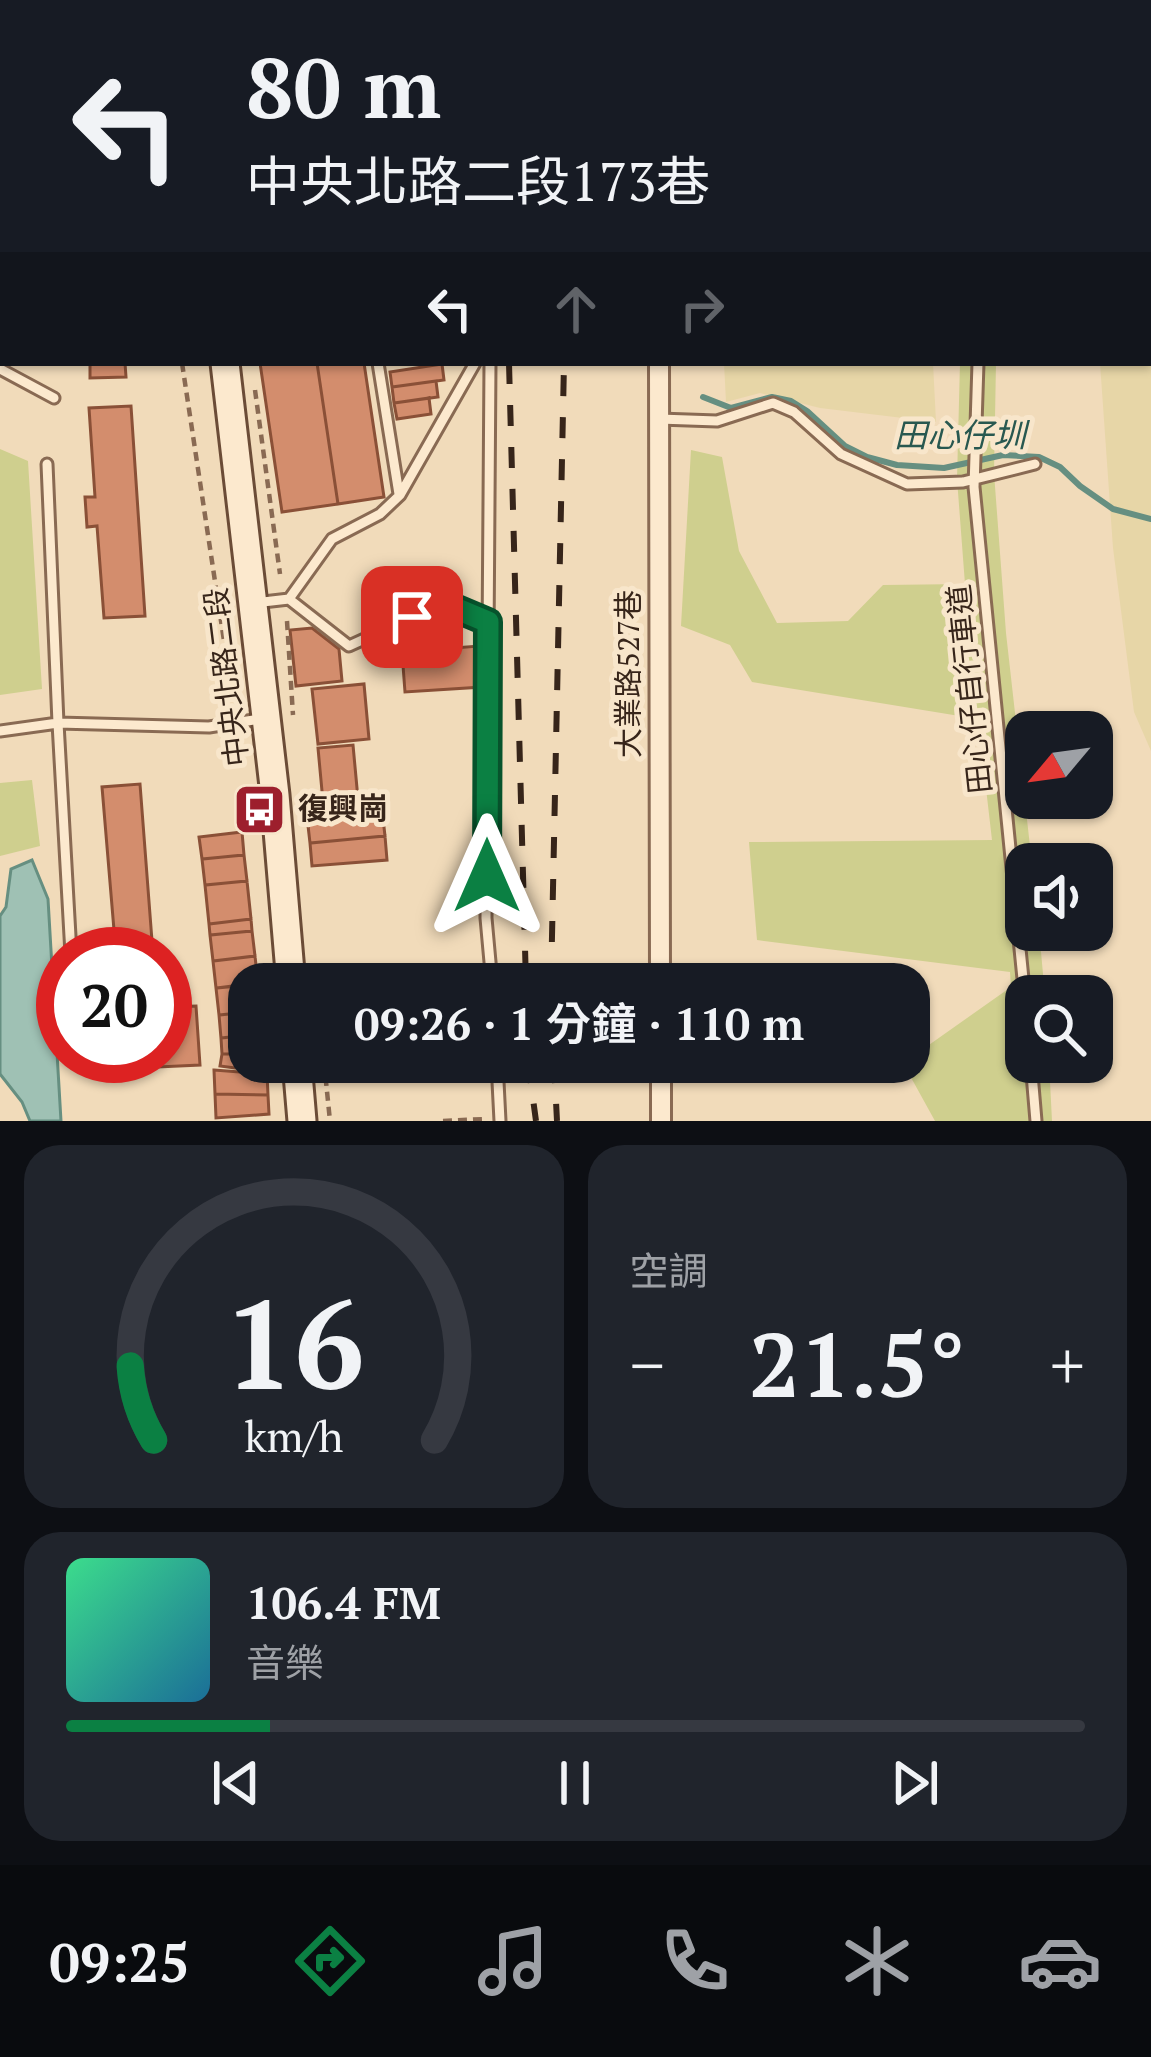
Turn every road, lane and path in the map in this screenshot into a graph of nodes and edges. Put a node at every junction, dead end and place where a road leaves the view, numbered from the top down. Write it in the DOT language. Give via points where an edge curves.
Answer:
graph roads {
  1 [pos="182,366"];
  2 [pos="225,366"];
  3 [pos="378,366"];
  4 [pos="473,366"];
  5 [pos="490,366"];
  6 [pos="659,366"];
  7 [pos="978,366"];
  8 [pos="0,370"];
  9 [pos="254,386"];
  10 [pos="54,398"];
  11 [pos="658,419"];
  12 [pos="47,464"];
  13 [pos="1035,464"];
  14 [pos="974,479"];
  15 [pos="400,495"];
  16 [pos="280,574"];
  17 [pos="289,599"];
  18 [pos="252,604"];
  19 [pos="488,622"];
  20 [pos="265,718"];
  21 [pos="236,722"];
  22 [pos="58,723"];
  23 [pos="0,731"];
  24 [pos="69,927"];
  25 [pos="288,963"];
  26 [pos="490,963"];
  27 [pos="660,963"];
  28 [pos="1023,975"];
  29 [pos="299,1083"];
  30 [pos="326,1083"];
  31 [pos="497,1083"];
  32 [pos="661,1083"];
  33 [pos="1032,1083"];
  34 [pos="500,1120"];
  35 [pos="302,1121"];
  36 [pos="330,1121"];
  37 [pos="443,1121"];
  38 [pos="661,1121"];
  39 [pos="1036,1121"];
  1 -- 21 [label="path"];
  2 -- 18 [label="street, 中央北路二段"];
  3 -- 15 [label="lane"];
  4 -- 15 [label="lane"];
  5 -- 19 [label="lane"];
  6 -- 11 [label="street, 大業路527巷"];
  7 -- 14 [label="lane, 田心仔自行車道"];
  8 -- 10 [label="lane"];
  9 -- 16 [label="path"];
  11 -- 14 [label="lane" via="717,421 773,403 842,454 907,484"];
  11 -- 27 [label="street, 大業路527巷"];
  12 -- 22 [label="lane"];
  13 -- 14 [label="lane"];
  14 -- 28 [label="lane, 田心仔自行車道"];
  15 -- 17 [label="lane" via="332,539"];
  17 -- 18 [label="lane"];
  17 -- 19 [label="lane" via="349,646 443,603"];
  18 -- 20 [label="street, 中央北路二段"];
  19 -- 26 [label="lane"];
  20 -- 21 [label="lane"];
  20 -- 25 [label="street, 中央北路二段"];
  21 -- 22 [label="lane"];
  22 -- 23 [label="lane"];
  22 -- 24 [label="lane"];
  29 -- 35 [label="street"];
  30 -- 36 [label="path"];
  31 -- 34 [label="lane"];
  32 -- 38 [label="street"];
  33 -- 39 [label="lane"];
  34 -- 37 [label="path"];
}
